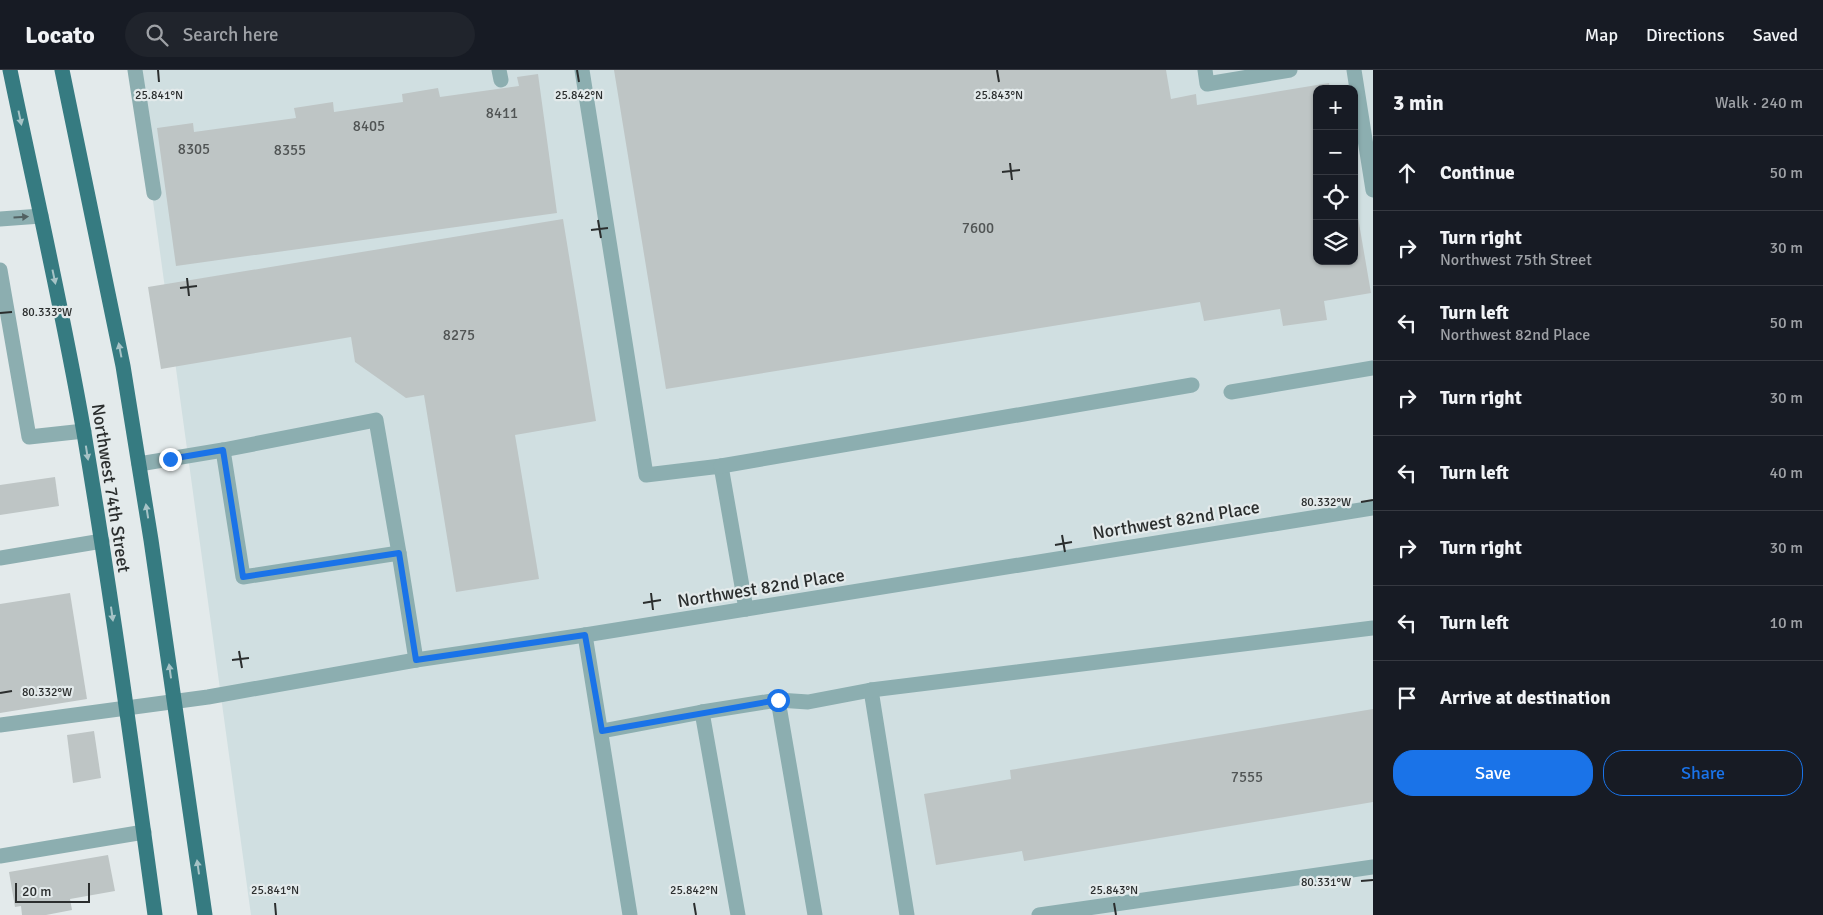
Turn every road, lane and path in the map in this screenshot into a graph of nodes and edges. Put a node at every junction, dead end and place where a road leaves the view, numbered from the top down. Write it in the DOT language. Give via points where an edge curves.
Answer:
graph roads {
  1 [pos="10,70"];
  2 [pos="62,70"];
  3 [pos="135,70"];
  4 [pos="582,70"];
  5 [pos="1204,70"];
  6 [pos="1290,70"];
  7 [pos="1354,70"];
  8 [pos="1373,190"];
  9 [pos="154,193"];
  10 [pos="42,216"];
  11 [pos="0,219"];
  12 [pos="0,270"];
  13 [pos="1373,368"];
  14 [pos="1192,385"];
  15 [pos="1231,392"];
  16 [pos="84,431"];
  17 [pos="223,450"];
  18 [pos="139,464"];
  19 [pos="721,466"];
  20 [pos="1373,508"];
  21 [pos="102,540"];
  22 [pos="399,553"];
  23 [pos="0,558"];
  24 [pos="746,609"];
  25 [pos="1373,628"];
  26 [pos="585,635"];
  27 [pos="416,660"];
  28 [pos="871,690"];
  29 [pos="778,700"];
  30 [pos="175,702"];
  31 [pos="126,708"];
  32 [pos="702,712"];
  33 [pos="0,725"];
  34 [pos="602,731"];
  35 [pos="144,832"];
  36 [pos="0,856"];
  37 [pos="1373,867"];
  38 [pos="155,915"];
  39 [pos="205,915"];
  40 [pos="630,915"];
  41 [pos="738,915"];
  42 [pos="815,915"];
  43 [pos="907,915"];
  44 [pos="1039,915"];
  1 -- 10 [label="main road, Northwest 74th Street, one-way"];
  18 -- 2 [label="main road, Northwest 74th Street, one-way" via="121,356"];
  3 -- 9 [label="street"];
  4 -- 19 [label="street" via="646,475"];
  5 -- 6 [label="street" via="1207,84"];
  7 -- 8 [label="street"];
  11 -- 10 [label="street, one-way"];
  10 -- 16 [label="main road, Northwest 74th Street, one-way"];
  12 -- 16 [label="street" via="29,437"];
  13 -- 15 [label="street"];
  14 -- 19 [label="street"];
  16 -- 21 [label="main road, Northwest 74th Street, one-way"];
  17 -- 18 [label="street"];
  17 -- 22 [label="street" via="243,577"];
  17 -- 22 [label="street" via="376,420"];
  30 -- 18 [label="main road, Northwest 74th Street, one-way"];
  19 -- 24 [label="street"];
  20 -- 24 [label="street, Northwest 82nd Place"];
  21 -- 23 [label="street"];
  21 -- 31 [label="main road, Northwest 74th Street, one-way"];
  22 -- 27 [label="street"];
  24 -- 26 [label="street, Northwest 82nd Place"];
  25 -- 28 [label="street"];
  26 -- 27 [label="street, Northwest 82nd Place"];
  26 -- 34 [label="street"];
  27 -- 30 [label="street, Northwest 82nd Place"];
  28 -- 29 [label="street" via="808,702"];
  28 -- 43 [label="street"];
  29 -- 32 [label="street"];
  29 -- 42 [label="street"];
  30 -- 31 [label="street, Northwest 82nd Place"];
  39 -- 30 [label="main road, Northwest 74th Street, one-way"];
  31 -- 33 [label="street, Northwest 82nd Place"];
  31 -- 35 [label="main road, Northwest 74th Street"];
  32 -- 34 [label="street"];
  32 -- 41 [label="street"];
  34 -- 40 [label="street"];
  35 -- 36 [label="street"];
  35 -- 38 [label="main road, Northwest 74th Street"];
  37 -- 44 [label="street"];
}
